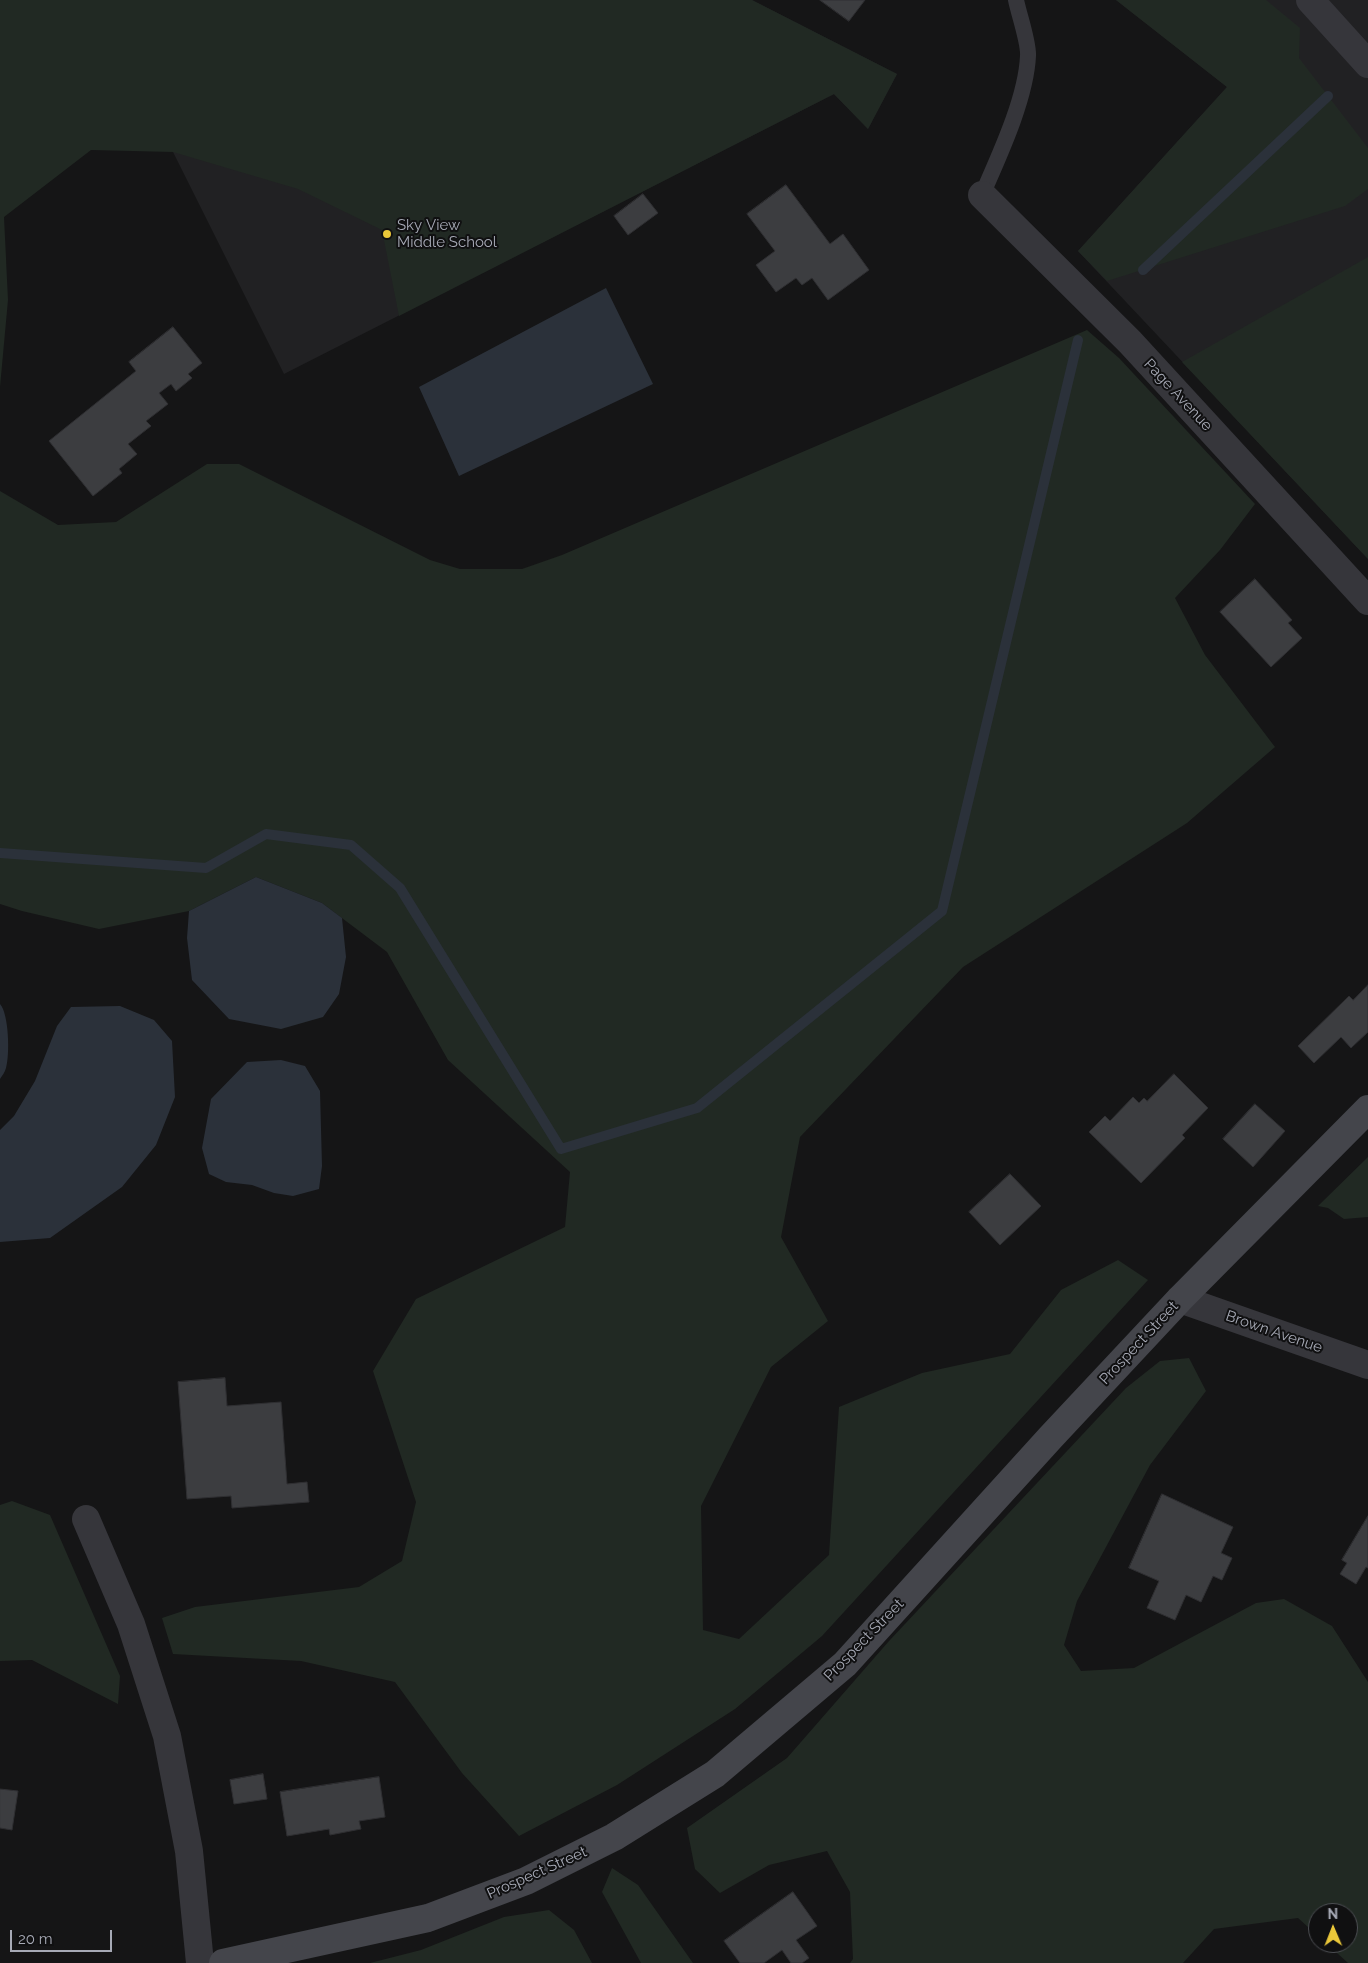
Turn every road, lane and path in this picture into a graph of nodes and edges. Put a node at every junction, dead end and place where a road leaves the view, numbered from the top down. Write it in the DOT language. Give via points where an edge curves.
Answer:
graph roads {
  1 [pos="1016,0"];
  2 [pos="1310,0"];
  3 [pos="1368,64"];
  4 [pos="982,195"];
  5 [pos="1368,601"];
  6 [pos="1368,1109"];
  7 [pos="1180,1299"];
  8 [pos="1368,1365"];
  9 [pos="86,1519"];
  10 [pos="200,1963"];
  11 [pos="223,1963"];
  1 -- 4 [label="lane" via="1028,55 1020,96"];
  2 -- 3 [label="street"];
  4 -- 5 [label="street, Page Avenue" via="1130,342"];
  6 -- 7 [label="main road, Prospect Street"];
  7 -- 8 [label="street, Brown Avenue"];
  7 -- 11 [label="main road, Prospect Street" via="845,1664 716,1774 614,1837 526,1881 428,1918"];
  9 -- 10 [label="street" via="131,1624 167,1736 189,1851"];
}
